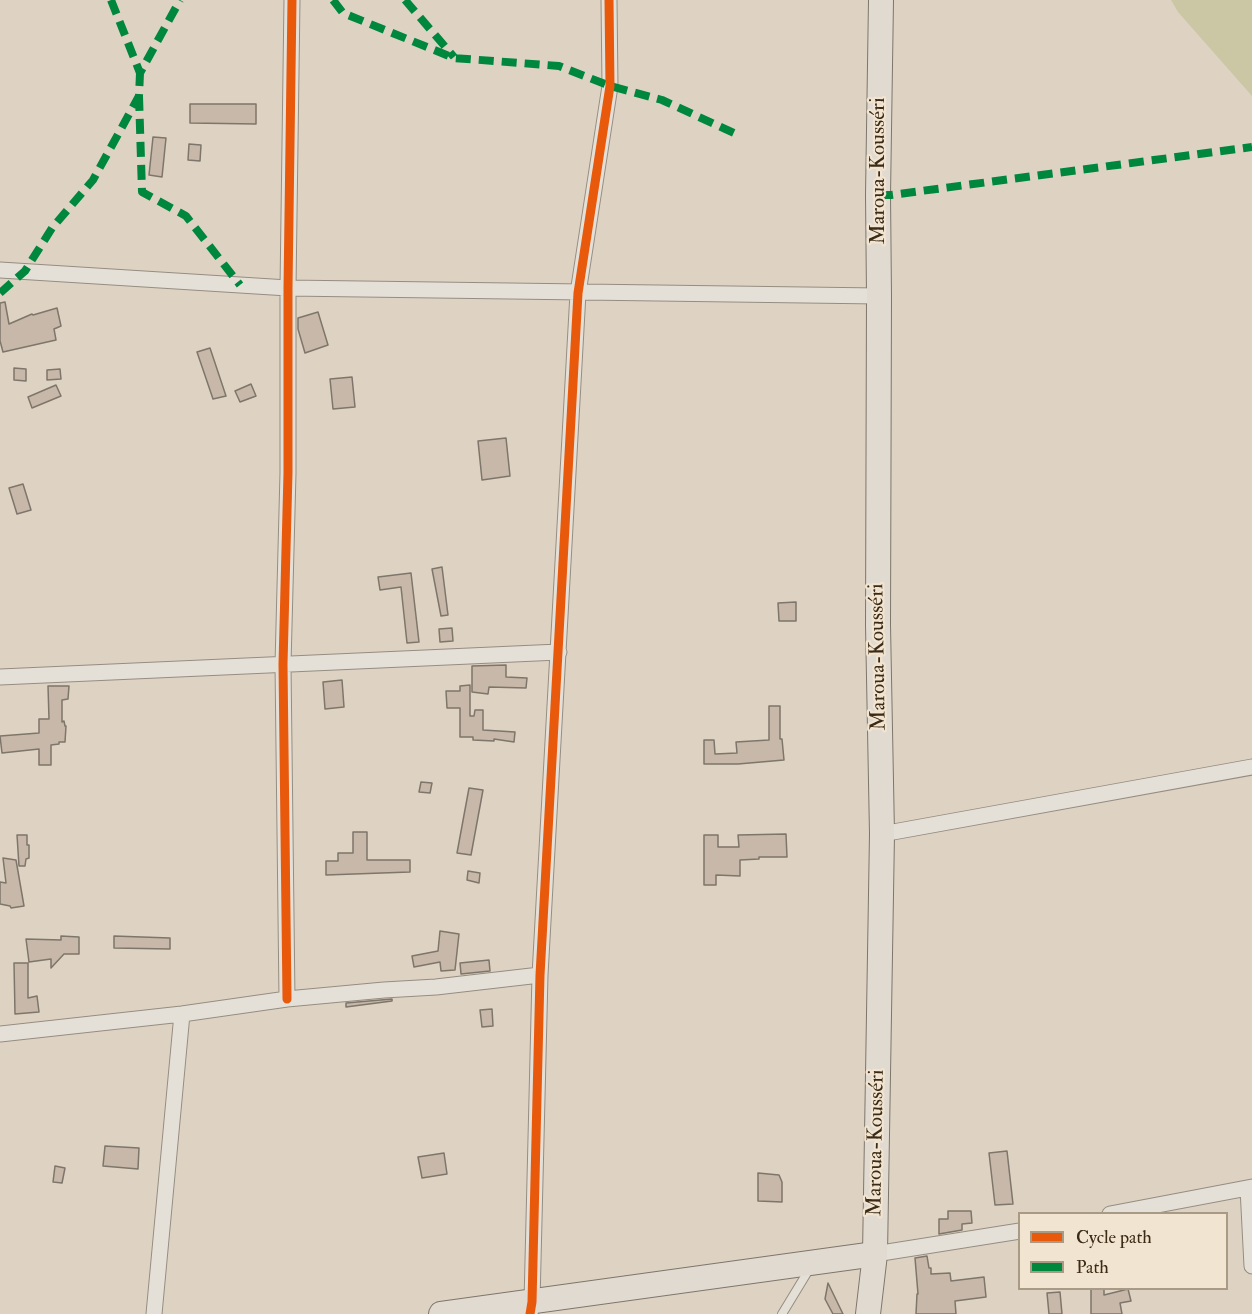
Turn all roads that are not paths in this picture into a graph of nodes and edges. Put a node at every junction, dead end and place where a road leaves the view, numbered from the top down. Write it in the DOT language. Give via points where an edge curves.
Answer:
graph roads {
  1 [pos="292,0"];
  2 [pos="609,0"];
  3 [pos="881,0"];
  4 [pos="0,270"];
  5 [pos="288,288"];
  6 [pos="578,293"];
  7 [pos="879,296"];
  8 [pos="559,652"];
  9 [pos="283,664"];
  10 [pos="0,677"];
  11 [pos="1252,766"];
  12 [pos="882,834"];
  13 [pos="540,975"];
  14 [pos="286,999"];
  15 [pos="182,1014"];
  16 [pos="0,1034"];
  17 [pos="1250,1187"];
  18 [pos="1120,1212"];
  19 [pos="1018,1231"];
  20 [pos="875,1254"];
  21 [pos="814,1262"];
  22 [pos="1252,1266"];
  23 [pos="531,1308"];
  24 [pos="154,1314"];
  25 [pos="441,1314"];
  26 [pos="782,1314"];
  27 [pos="867,1314"];
  1 -- 5 [label="street"];
  2 -- 6 [label="street" via="610,86"];
  3 -- 7 [label="main road, Maroua-Kousséri"];
  4 -- 5 [label="street"];
  5 -- 6 [label="street"];
  5 -- 9 [label="street"];
  6 -- 7 [label="street"];
  6 -- 8 [label="street"];
  7 -- 12 [label="main road, Maroua-Kousséri"];
  8 -- 9 [label="street"];
  8 -- 13 [label="street"];
  9 -- 10 [label="street"];
  9 -- 14 [label="street"];
  11 -- 12 [label="street"];
  12 -- 20 [label="main road, Maroua-Kousséri"];
  13 -- 14 [label="street"];
  13 -- 23 [label="street"];
  14 -- 15 [label="street"];
  15 -- 16 [label="street"];
  15 -- 24 [label="street"];
  17 -- 18 [label="street"];
  17 -- 22 [label="street"];
  19 -- 20 [label="street"];
  20 -- 21 [label="main road"];
  20 -- 27 [label="main road, Maroua-Kousséri"];
  21 -- 23 [label="main road"];
  21 -- 26 [label="lane"];
  23 -- 25 [label="main road"];
}
